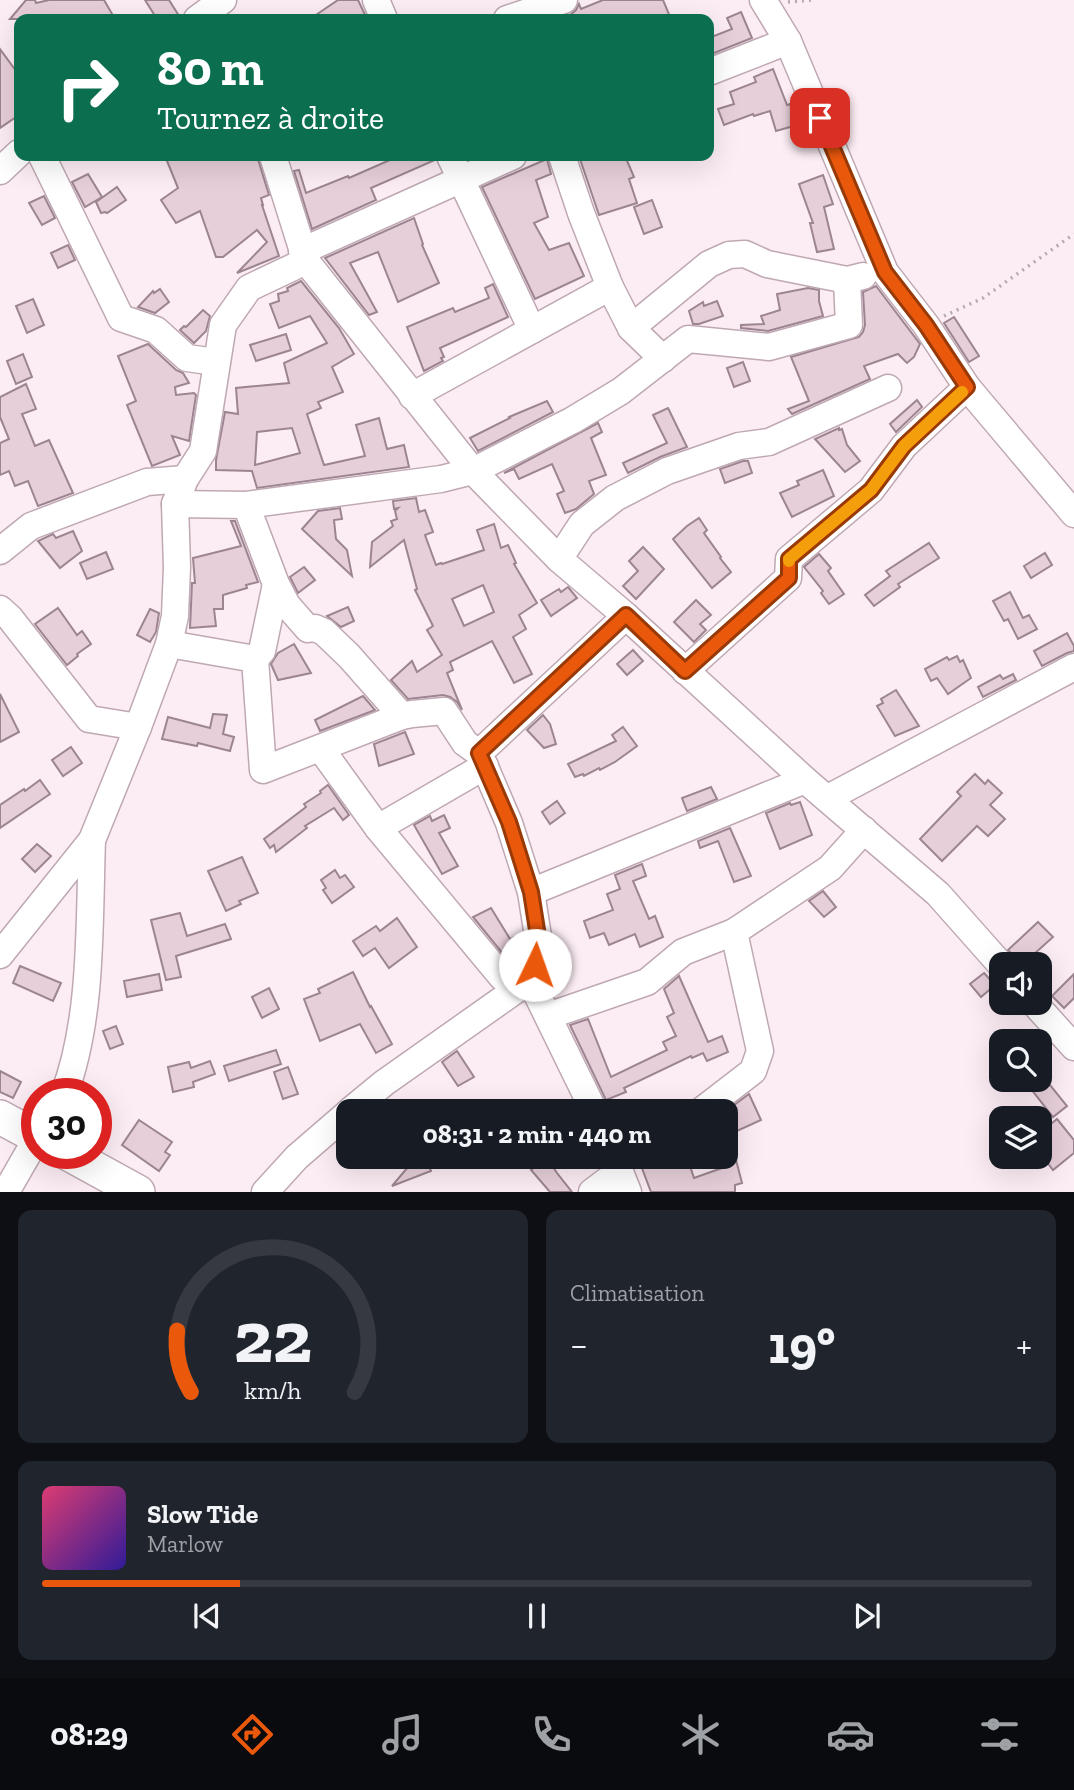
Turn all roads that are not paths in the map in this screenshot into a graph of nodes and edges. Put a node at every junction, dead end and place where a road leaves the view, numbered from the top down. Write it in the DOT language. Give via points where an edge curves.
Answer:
graph roads {
  1 [pos="223,0"];
  2 [pos="564,0"];
  3 [pos="763,0"];
  4 [pos="204,14"];
  5 [pos="522,14"];
  6 [pos="788,41"];
  7 [pos="714,70"];
  8 [pos="43,161"];
  9 [pos="275,161"];
  10 [pos="452,161"];
  11 [pos="502,161"];
  12 [pos="564,161"];
  13 [pos="462,180"];
  14 [pos="304,256"];
  15 [pos="885,272"];
  16 [pos="848,280"];
  17 [pos="610,287"];
  18 [pos="631,328"];
  19 [pos="532,330"];
  20 [pos="663,359"];
  21 [pos="216,362"];
  22 [pos="888,387"];
  23 [pos="967,387"];
  24 [pos="412,396"];
  25 [pos="473,471"];
  26 [pos="185,479"];
  27 [pos="174,504"];
  28 [pos="247,505"];
  29 [pos="1074,514"];
  30 [pos="0,551"];
  31 [pos="559,559"];
  32 [pos="276,584"];
  33 [pos="0,609"];
  34 [pos="626,615"];
  35 [pos="169,644"];
  36 [pos="255,659"];
  37 [pos="1074,667"];
  38 [pos="685,671"];
  39 [pos="402,716"];
  40 [pos="138,727"];
  41 [pos="321,749"];
  42 [pos="482,759"];
  43 [pos="805,780"];
  44 [pos="828,798"];
  45 [pos="378,828"];
  46 [pos="864,830"];
  47 [pos="92,840"];
  48 [pos="531,892"];
  49 [pos="734,932"];
  50 [pos="989,952"];
  51 [pos="0,955"];
  52 [pos="530,980"];
  53 [pos="1049,1015"];
  54 [pos="548,1016"];
  55 [pos="1069,1031"];
  56 [pos="70,1078"];
  57 [pos="365,1099"];
  58 [pos="588,1099"];
  59 [pos="717,1099"];
  60 [pos="0,1117"];
  61 [pos="336,1123"];
  62 [pos="21,1129"];
  63 [pos="21,1166"];
  64 [pos="91,1169"];
  65 [pos="621,1173"];
  66 [pos="117,1187"];
  67 [pos="6,1192"];
  68 [pos="265,1192"];
  69 [pos="592,1192"];
  1 -- 4 [label="street"];
  2 -- 5 [label="street"];
  3 -- 6 [label="street"];
  6 -- 7 [label="street"];
  6 -- 15 [label="street"];
  8 -- 21 [label="street" via="121,318 156,330 187,358"];
  9 -- 14 [label="street"];
  10 -- 13 [label="street"];
  11 -- 13 [label="street"];
  12 -- 17 [label="street"];
  13 -- 14 [label="street"];
  13 -- 19 [label="street"];
  14 -- 21 [label="street" via="250,288 223,325"];
  14 -- 24 [label="street"];
  15 -- 16 [label="street"];
  15 -- 23 [label="street"];
  16 -- 18 [label="street" via="767,264 745,254 729,255 709,264"];
  16 -- 20 [label="street" via="849,325 769,346 688,339"];
  17 -- 18 [label="street"];
  17 -- 19 [label="street"];
  18 -- 20 [label="street"];
  19 -- 24 [label="street"];
  20 -- 25 [label="street" via="621,391"];
  21 -- 26 [label="street" via="203,452"];
  22 -- 31 [label="street" via="769,442 739,446 679,467 615,498 582,524"];
  23 -- 29 [label="street"];
  23 -- 38 [label="street" via="904,446 871,490 789,559 789,578"];
  24 -- 25 [label="street"];
  25 -- 28 [label="street"];
  25 -- 31 [label="street"];
  26 -- 27 [label="street"];
  26 -- 30 [label="street" via="148,482 31,526"];
  27 -- 28 [label="street"];
  27 -- 35 [label="street" via="177,567"];
  28 -- 32 [label="street"];
  31 -- 34 [label="street"];
  32 -- 36 [label="street" via="262,651"];
  32 -- 39 [label="street" via="286,605 308,629 324,632"];
  33 -- 40 [label="street" via="89,719"];
  34 -- 38 [label="street"];
  34 -- 42 [label="street"];
  35 -- 36 [label="street"];
  35 -- 40 [label="street"];
  36 -- 41 [label="street" via="263,770"];
  37 -- 44 [label="street"];
  38 -- 43 [label="street"];
  39 -- 41 [label="street"];
  39 -- 42 [label="street" via="444,711"];
  40 -- 47 [label="street"];
  41 -- 45 [label="street"];
  42 -- 45 [label="street"];
  42 -- 48 [label="street" via="509,822"];
  43 -- 44 [label="street"];
  43 -- 48 [label="street"];
  44 -- 46 [label="street"];
  45 -- 52 [label="street" via="502,977"];
  46 -- 49 [label="street" via="830,868"];
  46 -- 50 [label="street" via="938,894"];
  47 -- 51 [label="street"];
  47 -- 56 [label="street" via="81,1034"];
  48 -- 52 [label="street" via="540,949"];
  49 -- 54 [label="street" via="683,952 647,982"];
  49 -- 59 [label="street" via="760,1051 753,1071"];
  52 -- 54 [label="street"];
  52 -- 57 [label="street"];
  53 -- 55 [label="street"];
  54 -- 58 [label="street"];
  60 -- 62 [label="main road"];
  61 -- 68 [label="street"];
  63 -- 67 [label="street"];
  64 -- 66 [label="main road"];
  65 -- 69 [label="street"];
}
